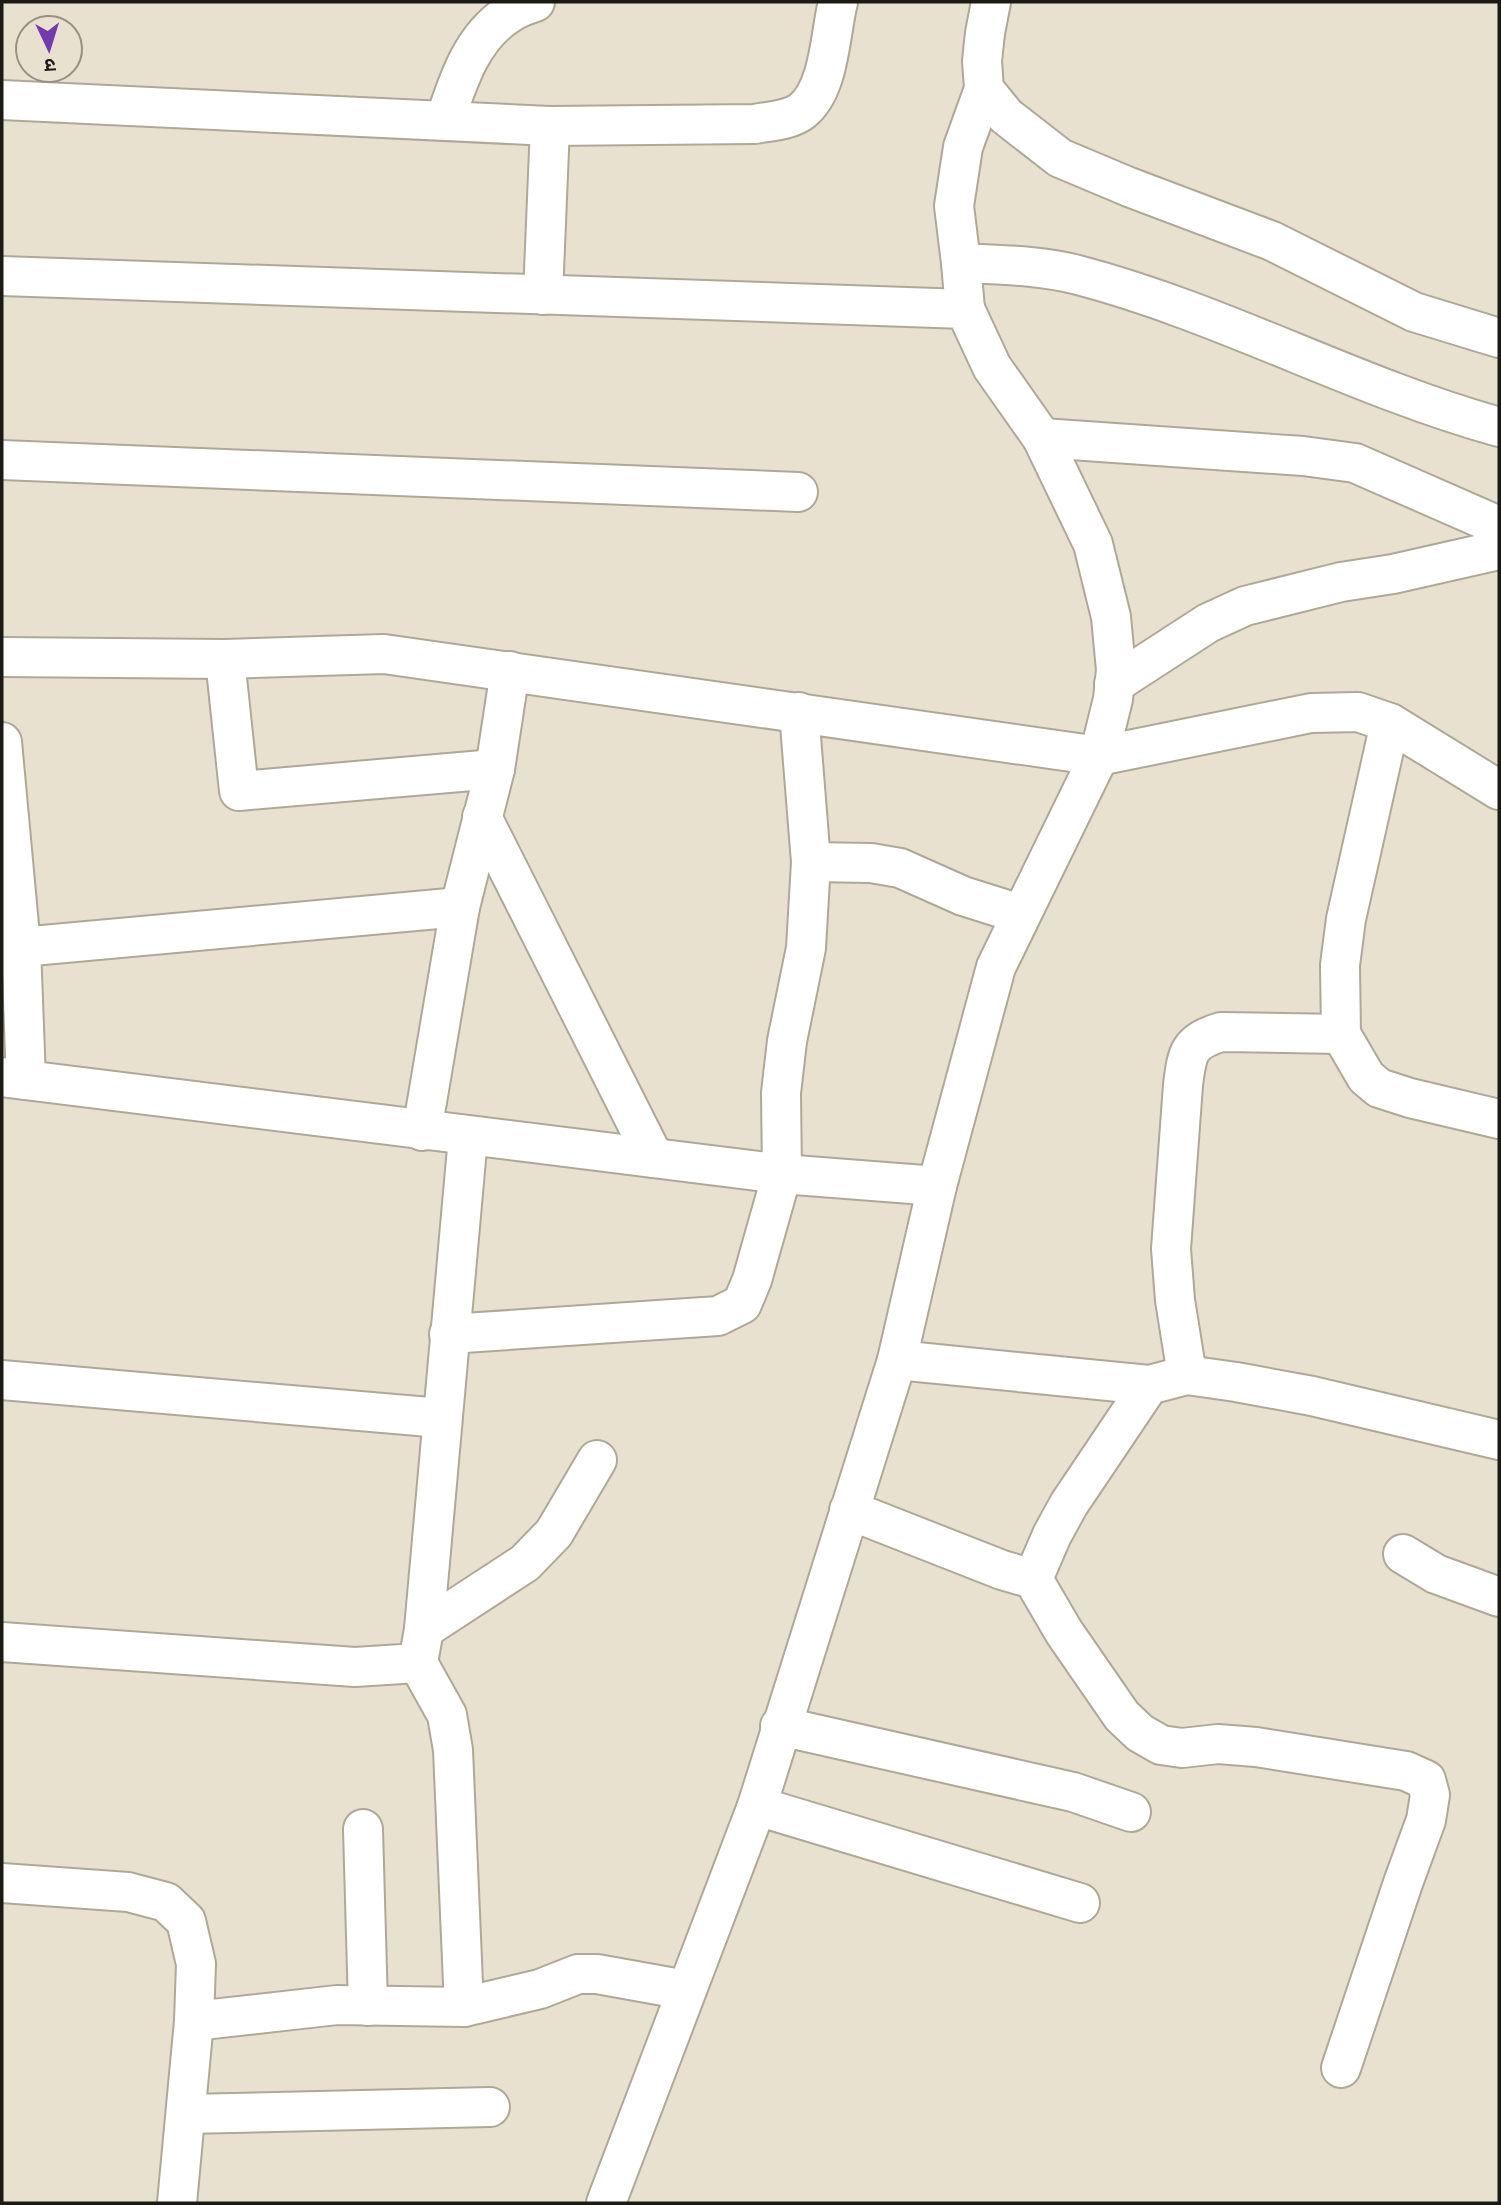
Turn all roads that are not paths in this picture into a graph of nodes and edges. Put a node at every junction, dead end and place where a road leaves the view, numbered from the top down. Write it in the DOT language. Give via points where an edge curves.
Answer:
graph roads {
  1 [pos="535,2"];
  2 [pos="838,2"];
  3 [pos="991,2"];
  4 [pos="984,89"];
  5 [pos="2,100"];
  6 [pos="445,121"];
  7 [pos="550,126"];
  8 [pos="961,263"];
  9 [pos="2,276"];
  10 [pos="543,295"];
  11 [pos="965,309"];
  12 [pos="1499,338"];
  13 [pos="1499,427"];
  14 [pos="1042,438"];
  15 [pos="2,460"];
  16 [pos="798,492"];
  17 [pos="1499,526"];
  18 [pos="1499,550"];
  19 [pos="2,657"];
  20 [pos="225,659"];
  21 [pos="510,671"];
  22 [pos="1114,684"];
  23 [pos="800,712"];
  24 [pos="1390,723"];
  25 [pos="2,743"];
  26 [pos="1099,755"];
  27 [pos="495,769"];
  28 [pos="1499,790"];
  29 [pos="482,817"];
  30 [pos="811,862"];
  31 [pos="460,906"];
  32 [pos="1020,914"];
  33 [pos="21,947"];
  34 [pos="1341,1034"];
  35 [pos="14,1079"];
  36 [pos="1499,1119"];
  37 [pos="422,1131"];
  38 [pos="468,1137"];
  39 [pos="654,1158"];
  40 [pos="782,1174"];
  41 [pos="937,1186"];
  42 [pos="449,1335"];
  43 [pos="897,1360"];
  44 [pos="1187,1376"];
  45 [pos="2,1380"];
  46 [pos="1149,1385"];
  47 [pos="441,1418"];
  48 [pos="1499,1440"];
  49 [pos="597,1460"];
  50 [pos="849,1510"];
  51 [pos="1403,1554"];
  52 [pos="1032,1579"];
  53 [pos="1499,1597"];
  54 [pos="2,1642"];
  55 [pos="421,1646"];
  56 [pos="780,1726"];
  57 [pos="757,1806"];
  58 [pos="1131,1812"];
  59 [pos="363,1829"];
  60 [pos="2,1883"];
  61 [pos="1080,1903"];
  62 [pos="686,1990"];
  63 [pos="368,2006"];
  64 [pos="464,2007"];
  65 [pos="194,2021"];
  66 [pos="1341,2068"];
  67 [pos="490,2107"];
  68 [pos="186,2114"];
  69 [pos="177,2203"];
  70 [pos="606,2203"];
  1 -- 6 [label="street" via="509,13 482,37 458,81"];
  2 -- 7 [label="street" via="817,92 802,111 784,120"];
  3 -- 4 [label="street" via="982,61"];
  4 -- 8 [label="street" via="963,147 954,206"];
  4 -- 12 [label="street" via="1006,117 1060,158 1272,241 1415,312"];
  5 -- 6 [label="street"];
  6 -- 7 [label="street"];
  7 -- 10 [label="street"];
  8 -- 11 [label="street"];
  8 -- 13 [label="street" via="1019,265 1076,275 1145,296 1449,413"];
  9 -- 10 [label="street"];
  10 -- 11 [label="street"];
  11 -- 14 [label="street" via="992,367"];
  14 -- 17 [label="street" via="1355,463"];
  14 -- 22 [label="street" via="1093,544 1111,617"];
  15 -- 16 [label="street"];
  18 -- 22 [label="street" via="1245,606 1208,623"];
  19 -- 20 [label="street"];
  20 -- 21 [label="street" via="384,654"];
  20 -- 27 [label="street" via="239,791"];
  21 -- 23 [label="street"];
  21 -- 27 [label="street"];
  22 -- 26 [label="street"];
  23 -- 26 [label="street"];
  23 -- 30 [label="street"];
  24 -- 26 [label="street" via="1358,712 1311,713"];
  24 -- 28 [label="street"];
  24 -- 34 [label="street" via="1346,919 1340,965"];
  25 -- 33 [label="street"];
  26 -- 32 [label="street"];
  27 -- 29 [label="street"];
  29 -- 31 [label="street"];
  29 -- 39 [label="street"];
  30 -- 32 [label="street" via="900,868 963,896"];
  30 -- 40 [label="street" via="806,948 781,1093"];
  31 -- 33 [label="street"];
  31 -- 37 [label="street"];
  32 -- 41 [label="street" via="996,967"];
  33 -- 35 [label="street"];
  34 -- 36 [label="street" via="1366,1077 1379,1088"];
  34 -- 44 [label="street" via="1221,1032 1192,1045 1183,1086 1171,1249"];
  35 -- 37 [label="street"];
  37 -- 38 [label="street"];
  38 -- 39 [label="street"];
  38 -- 42 [label="street"];
  39 -- 40 [label="street"];
  40 -- 41 [label="street"];
  40 -- 42 [label="street" via="742,1304 718,1316"];
  41 -- 43 [label="street"];
  42 -- 47 [label="street"];
  43 -- 46 [label="street"];
  43 -- 50 [label="street"];
  44 -- 46 [label="street"];
  44 -- 48 [label="street" via="1301,1394"];
  45 -- 47 [label="street"];
  46 -- 52 [label="street" via="1069,1504"];
  47 -- 55 [label="street"];
  49 -- 55 [label="street" via="554,1533"];
  50 -- 52 [label="street"];
  50 -- 56 [label="street"];
  51 -- 53 [label="street" via="1436,1574"];
  52 -- 66 [label="street" via="1122,1716 1161,1745 1256,1747 1406,1771 1426,1780 1430,1795 1426,1820"];
  54 -- 55 [label="street" via="355,1667"];
  55 -- 64 [label="street" via="447,1715 453,1750"];
  56 -- 57 [label="street"];
  56 -- 58 [label="street" via="1073,1792"];
  57 -- 61 [label="street"];
  57 -- 62 [label="street"];
  59 -- 63 [label="street"];
  60 -- 65 [label="street" via="128,1892 166,1902 186,1921 196,1965"];
  62 -- 64 [label="street" via="578,1974 540,1989"];
  62 -- 70 [label="street"];
  63 -- 64 [label="street"];
  63 -- 65 [label="street" via="337,2005"];
  65 -- 68 [label="street"];
  67 -- 68 [label="street"];
  68 -- 69 [label="street"];
}
